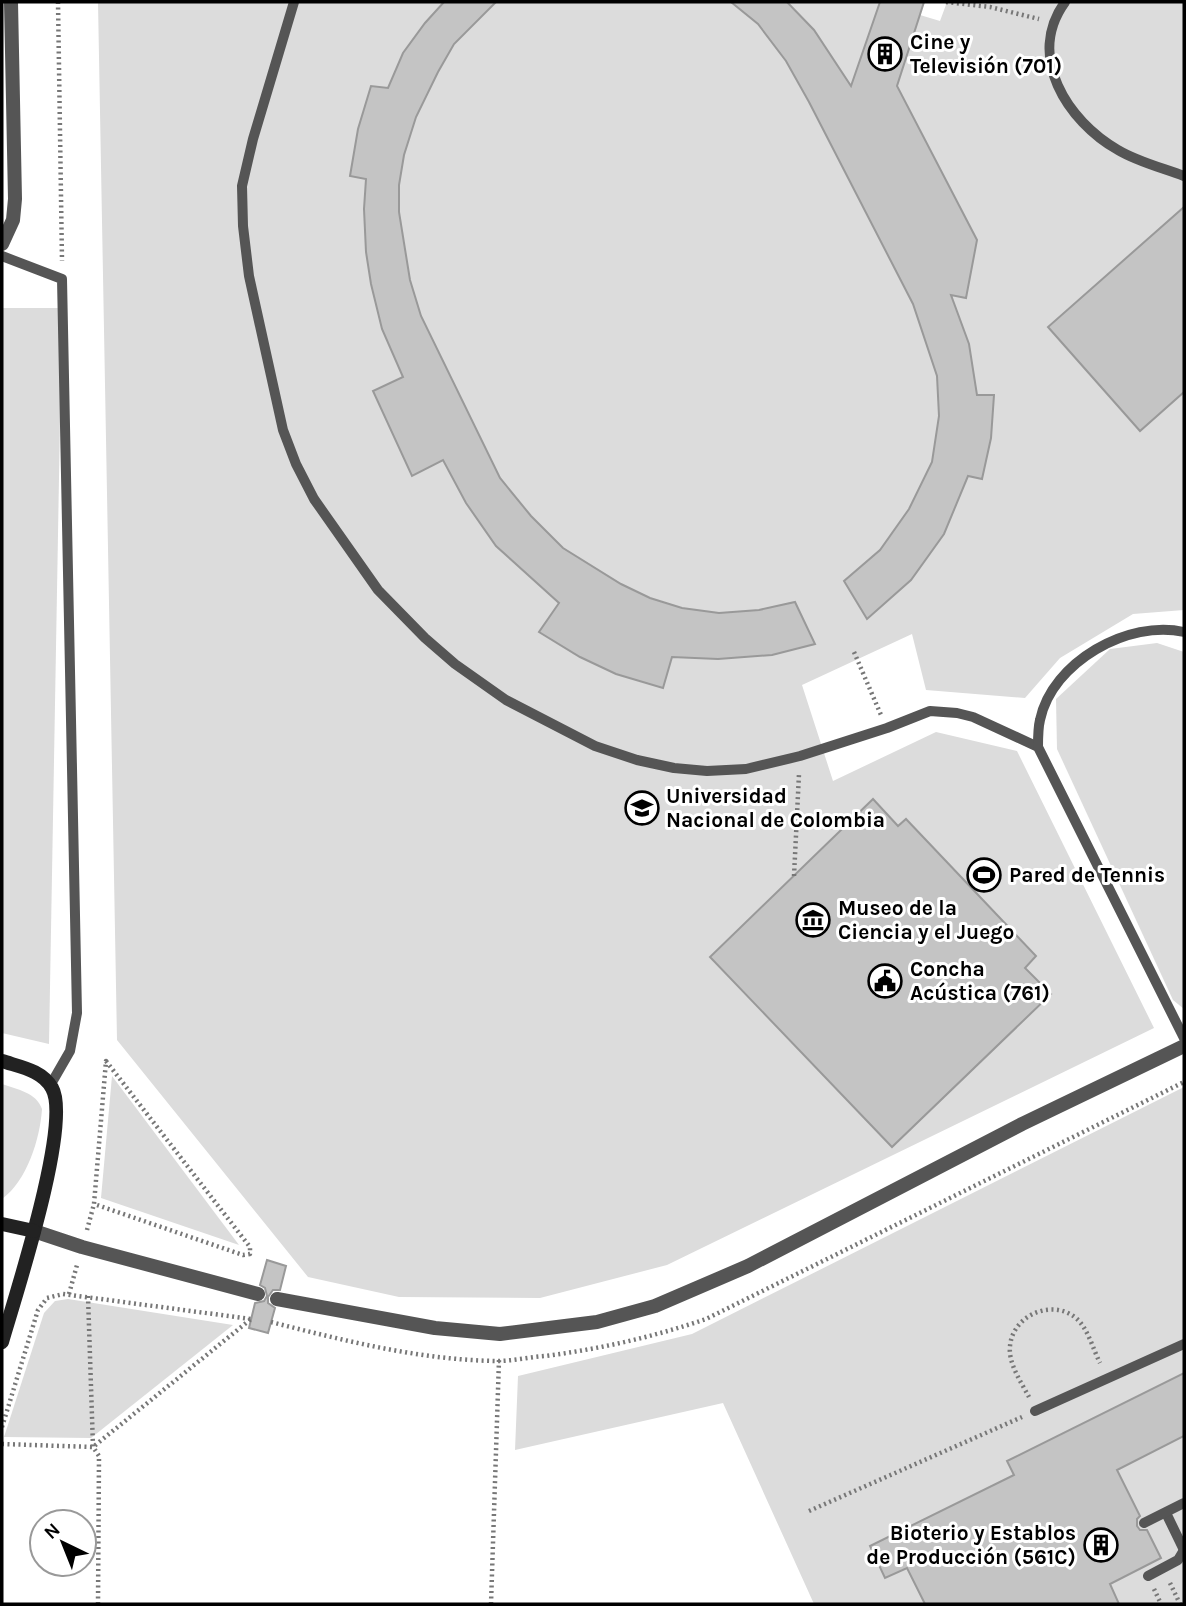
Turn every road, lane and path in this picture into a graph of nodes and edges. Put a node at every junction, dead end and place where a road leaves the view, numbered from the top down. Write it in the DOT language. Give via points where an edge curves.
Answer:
graph roads {
  1 [pos="11,2"];
  2 [pos="58,2"];
  3 [pos="294,2"];
  4 [pos="947,2"];
  5 [pos="1065,2"];
  6 [pos="1054,23"];
  7 [pos="1184,176"];
  8 [pos="2,244"];
  9 [pos="2,256"];
  10 [pos="62,279"];
  11 [pos="1184,632"];
  12 [pos="854,652"];
  13 [pos="887,728"];
  14 [pos="1038,747"];
  15 [pos="800,756"];
  16 [pos="794,876"];
  17 [pos="1184,1038"];
  18 [pos="1184,1046"];
  19 [pos="2,1061"];
  20 [pos="1184,1082"];
  21 [pos="51,1084"];
  22 [pos="2,1224"];
  23 [pos="34,1231"];
  24 [pos="250,1254"];
  25 [pos="258,1294"];
  26 [pos="89,1296"];
  27 [pos="277,1298"];
  28 [pos="271,1322"];
  29 [pos="500,1334"];
  30 [pos="2,1342"];
  31 [pos="1184,1344"];
  32 [pos="499,1361"];
  33 [pos="1107,1380"];
  34 [pos="1035,1411"];
  35 [pos="2,1427"];
  36 [pos="2,1444"];
  37 [pos="93,1447"];
  38 [pos="1184,1503"];
  39 [pos="809,1511"];
  40 [pos="1166,1513"];
  41 [pos="1144,1523"];
  42 [pos="1184,1550"];
  43 [pos="1148,1576"];
  44 [pos="98,1604"];
  45 [pos="491,1604"];
  1 -- 8 [label="street" via="15,199 13,220"];
  2 -- 10 [label="path"];
  3 -- 15 [label="lane" via="242,186 243,226 257,320 283,430 314,499 356,562 425,638 472,678 595,746 637,760 707,771 746,769"];
  4 -- 6 [label="path"];
  5 -- 6 [label="lane"];
  6 -- 7 [label="lane" via="1048,56 1070,107 1118,150"];
  9 -- 10 [label="lane"];
  10 -- 21 [label="lane" via="77,1013 70,1051"];
  11 -- 14 [label="lane" via="1154,628 1132,633 1081,660 1047,701 1040,718"];
  12 -- 13 [label="path"];
  13 -- 14 [label="lane" via="942,710 973,717"];
  13 -- 15 [label="lane"];
  14 -- 17 [label="lane"];
  15 -- 16 [label="path"];
  18 -- 29 [label="street" via="698,1289 597,1322"];
  19 -- 21 [label="street" via="37,1072"];
  20 -- 32 [label="path" via="706,1319 575,1352"];
  21 -- 23 [label="street" via="57,1098 55,1140"];
  22 -- 23 [label="street"];
  23 -- 25 [label="street"];
  23 -- 30 [label="street"];
  24 -- 24 [label="path" via="250,1247 106,1061 94,1204"];
  26 -- 35 [label="path" via="54,1295 41,1303"];
  26 -- 37 [label="path"];
  26 -- 37 [label="path" via="251,1319"];
  27 -- 29 [label="street" via="435,1328"];
  28 -- 32 [label="path" via="419,1355"];
  29 -- 32 [label="path"];
  31 -- 33 [label="lane"];
  32 -- 45 [label="path"];
  33 -- 34 [label="lane"];
  33 -- 34 [label="path" via="1076,1318 1050,1309 1034,1312 1015,1330 1010,1346 1012,1363"];
  34 -- 39 [label="path"];
  36 -- 37 [label="path"];
  37 -- 44 [label="path" via="99,1456"];
  38 -- 40 [label="lane"];
  40 -- 41 [label="lane"];
  40 -- 42 [label="lane"];
  42 -- 43 [label="lane" via="1178,1560"];
}
